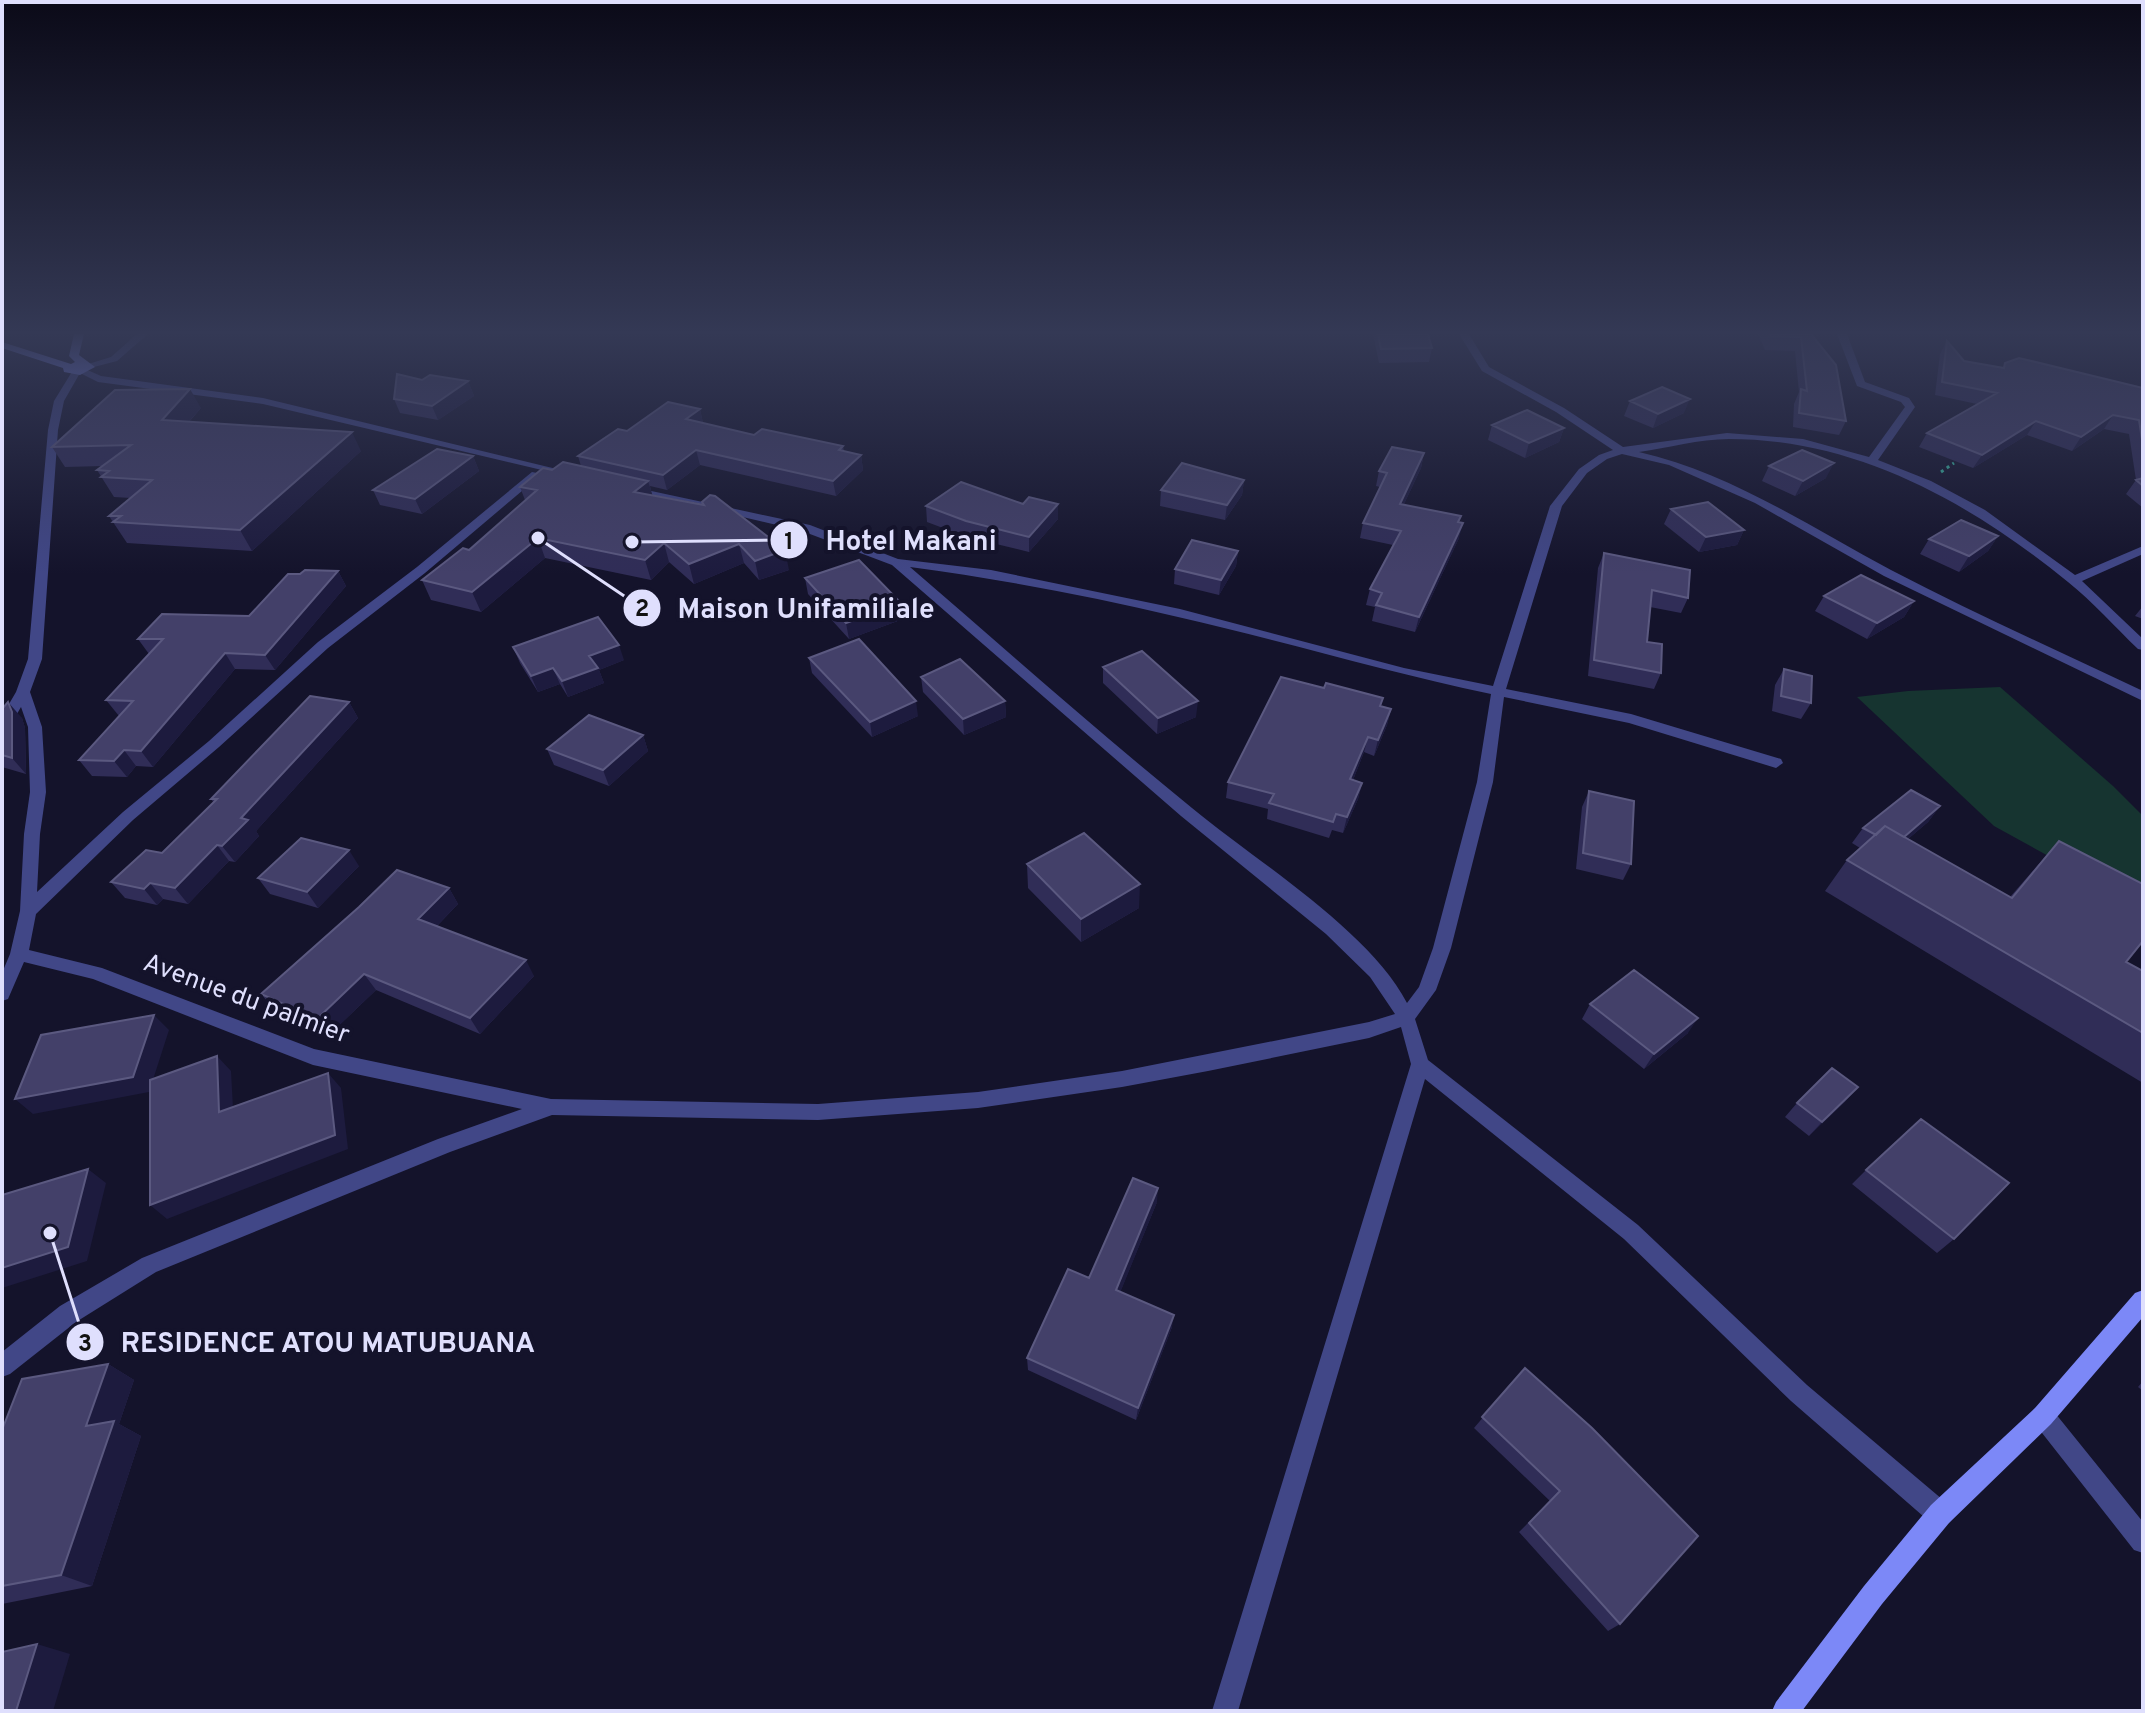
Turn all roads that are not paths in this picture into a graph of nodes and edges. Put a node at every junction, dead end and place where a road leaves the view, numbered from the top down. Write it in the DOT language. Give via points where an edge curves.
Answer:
graph roads {
  1 [pos="56,414"];
  2 [pos="317,414"];
  3 [pos="1566,414"];
  4 [pos="1905,414"];
  5 [pos="1621,451"];
  6 [pos="1872,461"];
  7 [pos="543,468"];
  8 [pos="574,475"];
  9 [pos="620,486"];
  10 [pos="2143,550"];
  11 [pos="896,562"];
  12 [pos="2074,580"];
  13 [pos="2143,646"];
  14 [pos="1498,691"];
  15 [pos="23,692"];
  16 [pos="2143,697"];
  17 [pos="2,728"];
  18 [pos="1776,763"];
  19 [pos="28,911"];
  20 [pos="19,954"];
  21 [pos="2,994"];
  22 [pos="1406,1018"];
  23 [pos="1420,1064"];
  24 [pos="552,1107"];
  25 [pos="2143,1301"];
  26 [pos="2,1366"];
  27 [pos="2043,1416"];
  28 [pos="1940,1514"];
  29 [pos="2143,1541"];
  30 [pos="1225,1711"];
  31 [pos="1785,1711"];
  1 -- 15 [label="street" via="35,659"];
  2 -- 7 [label="street"];
  3 -- 5 [label="street"];
  4 -- 6 [label="street"];
  5 -- 6 [label="street" via="1755,437 1803,442"];
  5 -- 14 [label="street" via="1583,471 1556,506"];
  5 -- 16 [label="street" via="1673,463 1759,501 1888,573"];
  6 -- 12 [label="street" via="1981,512"];
  7 -- 8 [label="street"];
  7 -- 19 [label="street" via="323,645"];
  9 -- 11 [label="street" via="806,528"];
  10 -- 12 [label="street"];
  11 -- 14 [label="street" via="1081,591"];
  11 -- 22 [label="street" via="1324,924 1378,974"];
  12 -- 13 [label="street"];
  14 -- 18 [label="street" via="1631,719"];
  14 -- 22 [label="street" via="1485,782 1442,948 1427,990"];
  15 -- 17 [label="street"];
  15 -- 19 [label="street" via="35,727 38,792"];
  19 -- 20 [label="street"];
  20 -- 21 [label="street"];
  20 -- 24 [label="street, Avenue du palmier" via="96,973 313,1057"];
  22 -- 23 [label="street"];
  22 -- 24 [label="street" via="1208,1063 978,1100 818,1112"];
  23 -- 28 [label="street" via="1631,1232 1799,1393"];
  23 -- 30 [label="street"];
  24 -- 26 [label="street" via="149,1265 68,1314"];
  25 -- 27 [label="street"];
  27 -- 28 [label="street"];
  27 -- 29 [label="street"];
  28 -- 31 [label="street"];
}
